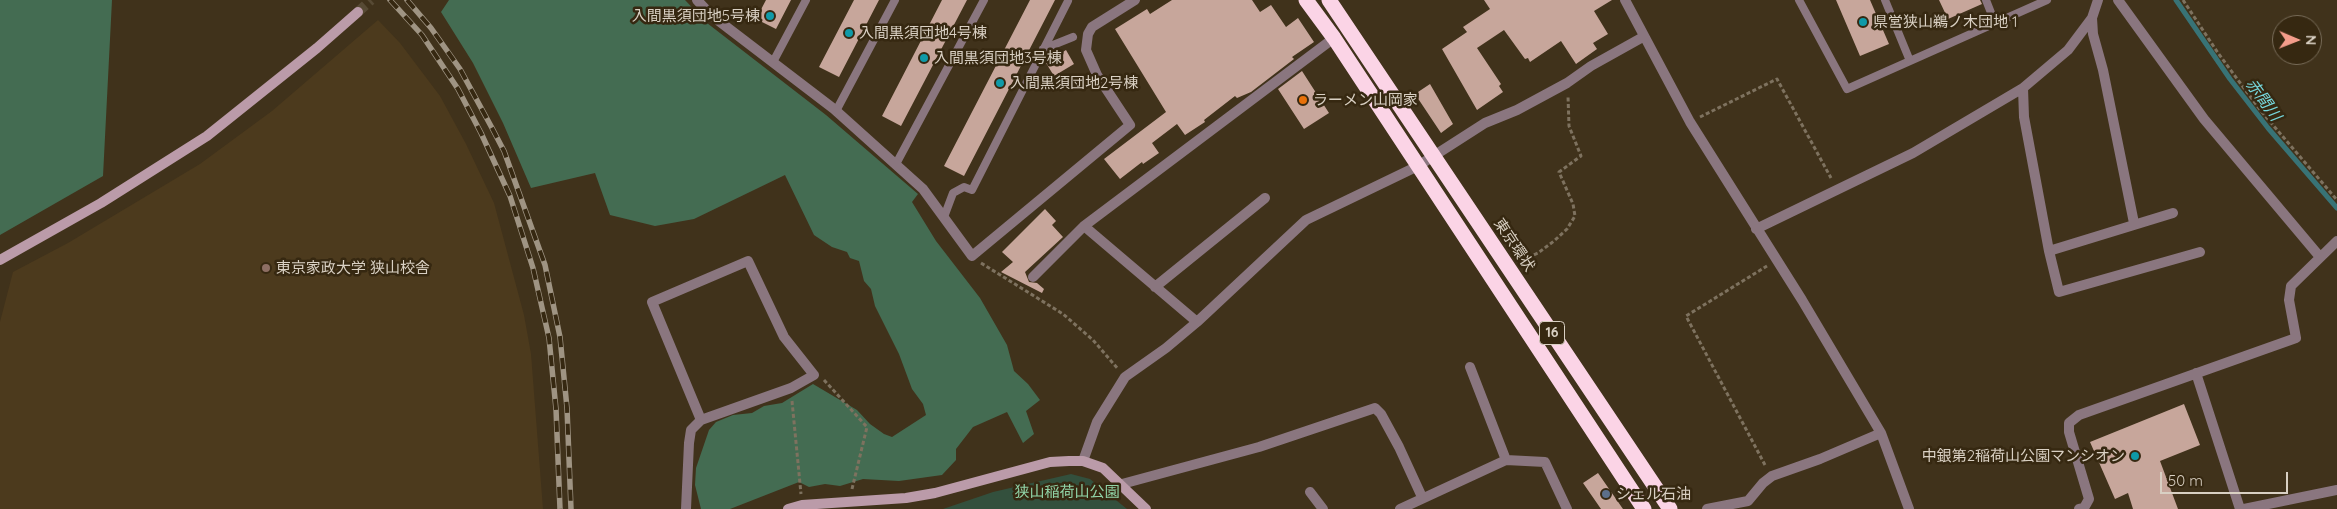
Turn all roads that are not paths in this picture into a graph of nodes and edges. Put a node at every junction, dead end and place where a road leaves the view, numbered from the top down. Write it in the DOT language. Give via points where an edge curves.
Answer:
graph roads {
  1 [pos="697,0"];
  2 [pos="806,0"];
  3 [pos="895,0"];
  4 [pos="984,0"];
  5 [pos="1135,0"];
  6 [pos="1306,0"];
  7 [pos="1330,0"];
  8 [pos="1624,0"];
  9 [pos="1799,0"];
  10 [pos="1885,0"];
  11 [pos="1986,0"];
  12 [pos="2047,0"];
  13 [pos="2118,0"];
  14 [pos="1068,1"];
  15 [pos="2095,2"];
  16 [pos="358,12"];
  17 [pos="2092,18"];
  18 [pos="1995,23"];
  19 [pos="1073,37"];
  20 [pos="1643,37"];
  21 [pos="1334,38"];
  22 [pos="1043,49"];
  23 [pos="1910,61"];
  24 [pos="773,62"];
  25 [pos="2023,88"];
  26 [pos="836,111"];
  27 [pos="1434,156"];
  28 [pos="896,164"];
  29 [pos="1418,166"];
  30 [pos="1265,198"];
  31 [pos="2173,213"];
  32 [pos="944,217"];
  33 [pos="2134,224"];
  34 [pos="1084,226"];
  35 [pos="1756,229"];
  36 [pos="2337,241"];
  37 [pos="2049,251"];
  38 [pos="2200,252"];
  39 [pos="2320,257"];
  40 [pos="0,260"];
  41 [pos="1033,277"];
  42 [pos="1156,287"];
  43 [pos="1197,322"];
  44 [pos="1470,367"];
  45 [pos="2196,373"];
  46 [pos="701,420"];
  47 [pos="1881,433"];
  48 [pos="1506,460"];
  49 [pos="1083,462"];
  50 [pos="1122,484"];
  51 [pos="2337,490"];
  52 [pos="1310,492"];
  53 [pos="1422,497"];
  54 [pos="1750,505"];
  55 [pos="686,509"];
  56 [pos="788,509"];
  57 [pos="1146,509"];
  58 [pos="1323,509"];
  59 [pos="1400,509"];
  60 [pos="1567,509"];
  61 [pos="1644,509"];
  62 [pos="1670,509"];
  63 [pos="1707,509"];
  64 [pos="1909,509"];
  65 [pos="2079,509"];
  66 [pos="2240,509"];
  67 [pos="2244,509"];
  1 -- 24 [label="street" via="711,15"];
  2 -- 24 [label="lane"];
  3 -- 26 [label="lane"];
  4 -- 28 [label="lane"];
  5 -- 32 [label="street" via="1092,27 1086,50 1097,75 1130,125 972,256"];
  6 -- 21 [label="highway, 16"];
  7 -- 27 [label="highway, 東京環状 / 16"];
  8 -- 20 [label="street"];
  9 -- 23 [label="lane" via="1847,89"];
  10 -- 23 [label="lane"];
  11 -- 18 [label="lane"];
  12 -- 18 [label="lane"];
  13 -- 39 [label="street" via="2204,120"];
  14 -- 22 [label="lane"];
  15 -- 17 [label="street"];
  16 -- 40 [label="street" via="207,136 101,203"];
  17 -- 25 [label="street" via="2068,50"];
  17 -- 33 [label="street"];
  18 -- 23 [label="lane"];
  19 -- 22 [label="lane"];
  20 -- 27 [label="street" via="1567,83 1485,123"];
  20 -- 35 [label="street" via="1690,122"];
  21 -- 29 [label="highway, 16"];
  21 -- 34 [label="street"];
  22 -- 32 [label="lane" via="972,190 964,186 953,193"];
  24 -- 26 [label="street"];
  25 -- 35 [label="street" via="1913,153"];
  25 -- 37 [label="street" via="2024,118"];
  26 -- 28 [label="street"];
  27 -- 29 [label="street"];
  27 -- 62 [label="highway, 東京環状 / 16"];
  28 -- 32 [label="street" via="924,189"];
  29 -- 43 [label="street" via="1306,220"];
  29 -- 61 [label="highway, 16"];
  30 -- 42 [label="street"];
  31 -- 33 [label="street"];
  33 -- 37 [label="street"];
  34 -- 41 [label="street"];
  34 -- 42 [label="street"];
  35 -- 47 [label="street"];
  36 -- 39 [label="street"];
  37 -- 38 [label="street" via="2059,292"];
  39 -- 45 [label="street" via="2291,286 2289,300 2296,338"];
  42 -- 43 [label="street"];
  43 -- 49 [label="street" via="1125,377 1097,422"];
  44 -- 48 [label="street"];
  45 -- 65 [label="street" via="2079,415 2069,423 2089,499 2084,508"];
  45 -- 66 [label="street"];
  46 -- 46 [label="street" via="652,302 748,261 784,337 814,375 791,388"];
  46 -- 55 [label="street" via="692,430 689,443"];
  47 -- 54 [label="street" via="1772,476 1763,483"];
  47 -- 64 [label="street"];
  48 -- 53 [label="street"];
  48 -- 60 [label="street" via="1545,462"];
  49 -- 50 [label="street" via="1103,468"];
  49 -- 56 [label="street" via="1050,462 906,498 802,505"];
  50 -- 53 [label="street" via="1259,447 1375,408"];
  50 -- 57 [label="street"];
  51 -- 67 [label="street"];
  52 -- 58 [label="street"];
  53 -- 59 [label="street"];
  54 -- 63 [label="street"];
}
